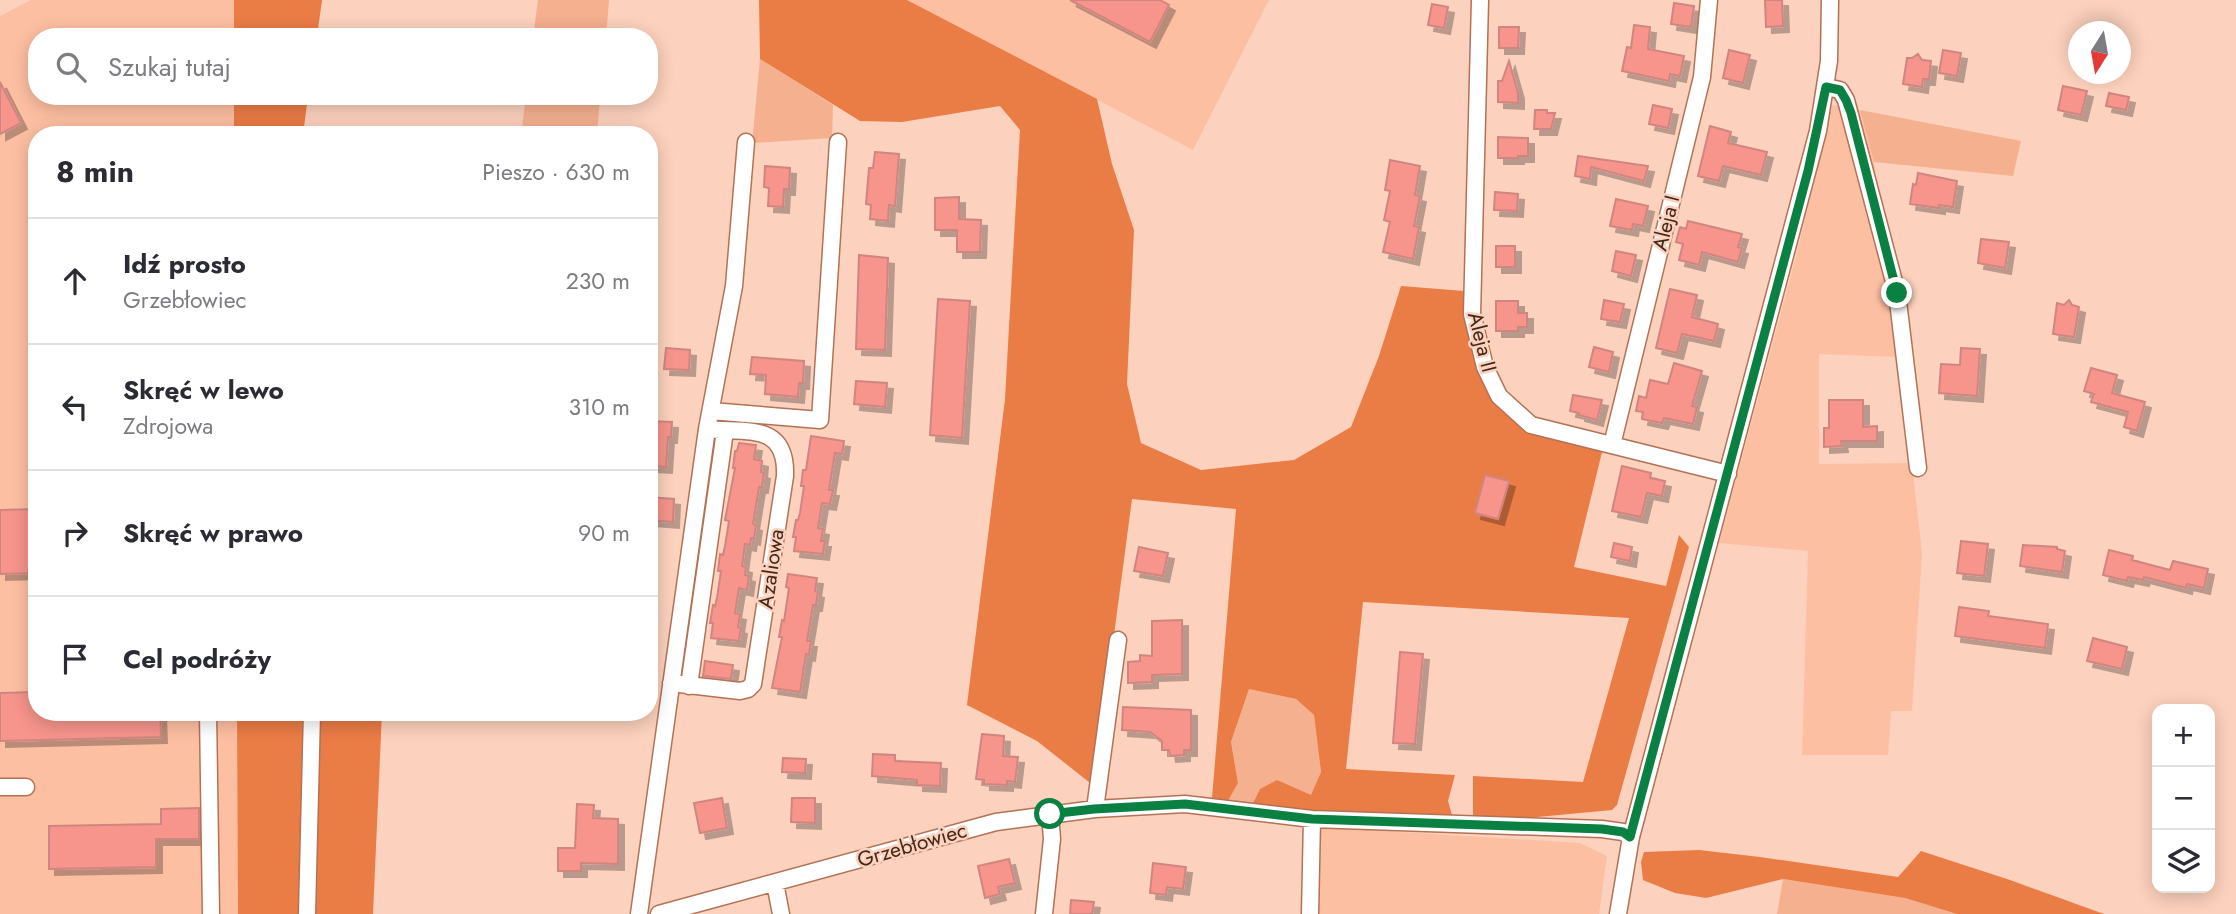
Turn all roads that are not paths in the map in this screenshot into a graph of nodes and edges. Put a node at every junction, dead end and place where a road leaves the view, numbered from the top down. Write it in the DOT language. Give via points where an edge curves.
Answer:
graph roads {
  1 [pos="1480,0"];
  2 [pos="1709,0"];
  3 [pos="1830,0"];
  4 [pos="1826,87"];
  5 [pos="746,142"];
  6 [pos="838,142"];
  7 [pos="711,411"];
  8 [pos="707,429"];
  9 [pos="725,431"];
  10 [pos="1612,445"];
  11 [pos="1918,468"];
  12 [pos="1728,474"];
  13 [pos="1118,640"];
  14 [pos="671,683"];
  15 [pos="689,686"];
  16 [pos="208,721"];
  17 [pos="312,721"];
  18 [pos="26,787"];
  19 [pos="0,788"];
  20 [pos="1094,809"];
  21 [pos="1050,814"];
  22 [pos="1312,819"];
  23 [pos="1630,837"];
  24 [pos="775,883"];
  25 [pos="211,914"];
  26 [pos="307,914"];
  27 [pos="639,914"];
  28 [pos="659,914"];
  29 [pos="781,914"];
  30 [pos="1044,914"];
  31 [pos="1310,914"];
  32 [pos="1618,914"];
  1 -- 10 [label="street, Aleja II" via="1472,314 1485,367 1499,396 1531,425"];
  2 -- 10 [label="street, Aleja I" via="1702,77"];
  3 -- 4 [label="street"];
  4 -- 11 [label="street" via="1840,90 1849,106 1894,282"];
  4 -- 12 [label="street"];
  5 -- 7 [label="street" via="734,286"];
  6 -- 7 [label="street" via="820,420"];
  7 -- 8 [label="street"];
  8 -- 9 [label="street, Azaliowa"];
  8 -- 14 [label="street"];
  9 -- 15 [label="street"];
  9 -- 15 [label="street, Azaliowa" via="763,433 775,440 784,452 785,476 753,684 740,691"];
  10 -- 12 [label="street, Aleja II"];
  12 -- 23 [label="street"];
  13 -- 20 [label="street"];
  14 -- 15 [label="street, Azaliowa"];
  14 -- 27 [label="street"];
  16 -- 25 [label="street"];
  17 -- 26 [label="street"];
  18 -- 19 [label="street"];
  20 -- 21 [label="street, Grzebłowiec"];
  20 -- 22 [label="street, Grzebłowiec" via="1185,804"];
  21 -- 24 [label="street, Grzebłowiec" via="996,822"];
  21 -- 30 [label="street"];
  22 -- 23 [label="street, Grzebłowiec" via="1602,829"];
  22 -- 31 [label="street"];
  23 -- 32 [label="street"];
  24 -- 28 [label="street, Grzebłowiec"];
  24 -- 29 [label="street"];
}
